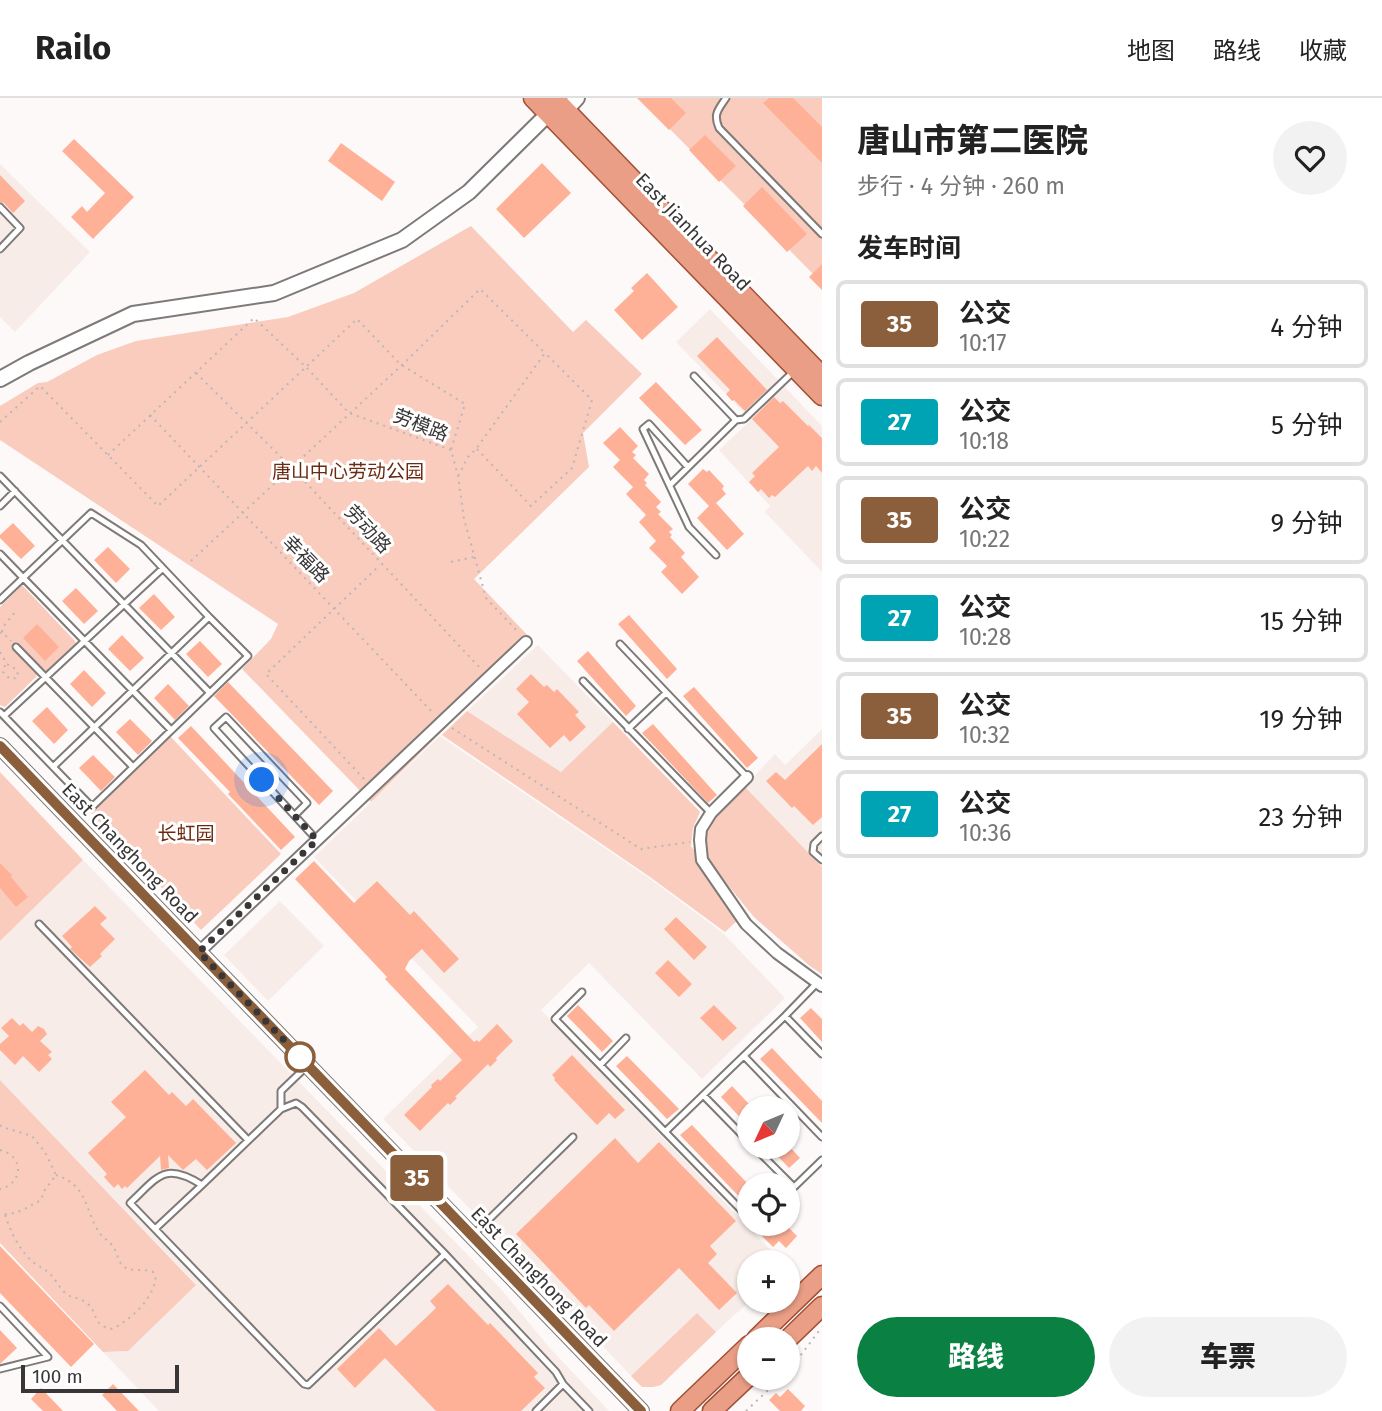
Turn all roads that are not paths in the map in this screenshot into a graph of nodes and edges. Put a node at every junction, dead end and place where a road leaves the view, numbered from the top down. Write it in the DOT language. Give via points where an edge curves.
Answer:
graph roads {
  1 [pos="533,98"];
  2 [pos="726,98"];
  3 [pos="560,103"];
  4 [pos="0,207"];
  5 [pos="822,234"];
  6 [pos="0,249"];
  7 [pos="814,368"];
  8 [pos="694,376"];
  9 [pos="0,379"];
  10 [pos="822,396"];
  11 [pos="736,420"];
  12 [pos="688,467"];
  13 [pos="0,476"];
  14 [pos="670,485"];
  15 [pos="15,491"];
  16 [pos="0,506"];
  17 [pos="62,540"];
  18 [pos="0,554"];
  19 [pos="716,555"];
  20 [pos="162,569"];
  21 [pos="23,578"];
  22 [pos="0,600"];
  23 [pos="124,604"];
  24 [pos="209,617"];
  25 [pos="85,642"];
  26 [pos="526,642"];
  27 [pos="620,644"];
  28 [pos="16,647"];
  29 [pos="172,653"];
  30 [pos="46,678"];
  31 [pos="583,681"];
  32 [pos="133,692"];
  33 [pos="210,693"];
  34 [pos="666,693"];
  35 [pos="2,714"];
  36 [pos="94,727"];
  37 [pos="628,729"];
  38 [pos="171,730"];
  39 [pos="0,746"];
  40 [pos="53,767"];
  41 [pos="133,767"];
  42 [pos="747,776"];
  43 [pos="711,813"];
  44 [pos="295,815"];
  45 [pos="822,836"];
  46 [pos="317,840"];
  47 [pos="822,860"];
  48 [pos="39,924"];
  49 [pos="199,952"];
  50 [pos="820,984"];
  51 [pos="582,992"];
  52 [pos="785,1016"];
  53 [pos="626,1038"];
  54 [pos="822,1054"];
  55 [pos="744,1056"];
  56 [pos="308,1065"];
  57 [pos="600,1065"];
  58 [pos="703,1095"];
  59 [pos="281,1109"];
  60 [pos="737,1130"];
  61 [pos="665,1132"];
  62 [pos="573,1137"];
  63 [pos="822,1137"];
  64 [pos="248,1140"];
  65 [pos="766,1159"];
  66 [pos="822,1160"];
  67 [pos="780,1173"];
  68 [pos="800,1181"];
  69 [pos="202,1185"];
  70 [pos="737,1206"];
  71 [pos="155,1229"];
  72 [pos="472,1236"];
  73 [pos="445,1254"];
  74 [pos="822,1275"];
  75 [pos="0,1306"];
  76 [pos="822,1306"];
  77 [pos="768,1327"];
  78 [pos="800,1327"];
  79 [pos="737,1356"];
  80 [pos="0,1369"];
  81 [pos="563,1384"];
  82 [pos="737,1387"];
  83 [pos="583,1405"];
  84 [pos="536,1411"];
  85 [pos="577,1411"];
  86 [pos="589,1411"];
  87 [pos="641,1411"];
  88 [pos="680,1411"];
  89 [pos="712,1411"];
  1 -- 3 [label="main road, East Jianhua Road"];
  2 -- 5 [label="lane" via="715,119 719,128"];
  3 -- 7 [label="main road, East Jianhua Road"];
  3 -- 9 [label="street" via="468,192 402,240 274,293 133,314"];
  4 -- 6 [label="lane" via="20,228"];
  7 -- 10 [label="main road, East Jianhua Road"];
  7 -- 11 [label="lane" via="744,419"];
  8 -- 11 [label="lane"];
  11 -- 12 [label="lane"];
  12 -- 14 [label="lane"];
  12 -- 14 [label="lane" via="649,424 643,429"];
  13 -- 15 [label="lane"];
  14 -- 19 [label="lane" via="689,527"];
  15 -- 16 [label="lane"];
  15 -- 17 [label="lane"];
  17 -- 20 [label="lane" via="91,513 141,545"];
  17 -- 21 [label="lane"];
  17 -- 23 [label="lane"];
  18 -- 21 [label="lane"];
  20 -- 23 [label="lane"];
  20 -- 24 [label="lane"];
  21 -- 22 [label="lane"];
  21 -- 25 [label="lane"];
  23 -- 25 [label="lane"];
  23 -- 29 [label="lane"];
  24 -- 29 [label="lane"];
  24 -- 33 [label="lane" via="247,656"];
  25 -- 30 [label="lane"];
  25 -- 32 [label="lane"];
  26 -- 46 [label="street"];
  27 -- 34 [label="lane"];
  28 -- 30 [label="lane"];
  29 -- 32 [label="lane"];
  29 -- 33 [label="lane"];
  30 -- 35 [label="lane"];
  30 -- 36 [label="lane"];
  31 -- 37 [label="lane"];
  32 -- 36 [label="lane"];
  32 -- 38 [label="lane"];
  33 -- 38 [label="lane"];
  34 -- 37 [label="lane"];
  34 -- 42 [label="lane"];
  35 -- 40 [label="lane"];
  36 -- 40 [label="lane"];
  36 -- 41 [label="lane"];
  37 -- 43 [label="lane"];
  38 -- 41 [label="lane"];
  39 -- 49 [label="street, East Changhong Road"];
  40 -- 41 [label="lane" via="92,807"];
  42 -- 43 [label="street"];
  43 -- 50 [label="street" via="701,829 702,860 747,924"];
  44 -- 44 [label="lane" via="214,728 226,717 307,803"];
  44 -- 46 [label="lane"];
  45 -- 47 [label="lane" via="813,852"];
  46 -- 49 [label="street"];
  48 -- 64 [label="lane"];
  49 -- 56 [label="street, East Changhong Road"];
  50 -- 52 [label="lane"];
  51 -- 57 [label="lane" via="555,1019"];
  52 -- 54 [label="lane"];
  52 -- 55 [label="lane"];
  53 -- 57 [label="lane"];
  55 -- 58 [label="lane"];
  55 -- 63 [label="lane"];
  56 -- 59 [label="lane" via="281,1091"];
  56 -- 72 [label="street, East Changhong Road"];
  57 -- 61 [label="lane"];
  58 -- 60 [label="lane"];
  58 -- 61 [label="lane"];
  59 -- 64 [label="lane"];
  59 -- 73 [label="lane" via="296,1103 302,1107"];
  61 -- 70 [label="lane"];
  62 -- 72 [label="lane"];
  64 -- 69 [label="lane"];
  65 -- 67 [label="lane"];
  66 -- 68 [label="lane"];
  69 -- 71 [label="lane"];
  69 -- 71 [label="lane" via="174,1172 159,1176 130,1203"];
  71 -- 73 [label="lane" via="308,1385"];
  72 -- 87 [label="street, East Changhong Road"];
  73 -- 81 [label="lane"];
  74 -- 77 [label="main road"];
  75 -- 80 [label="lane" via="48,1357"];
  76 -- 78 [label="main road"];
  79 -- 88 [label="main road"];
  81 -- 83 [label="lane"];
  81 -- 84 [label="lane"];
  82 -- 89 [label="main road"];
  83 -- 85 [label="lane"];
  83 -- 86 [label="lane"];
}
